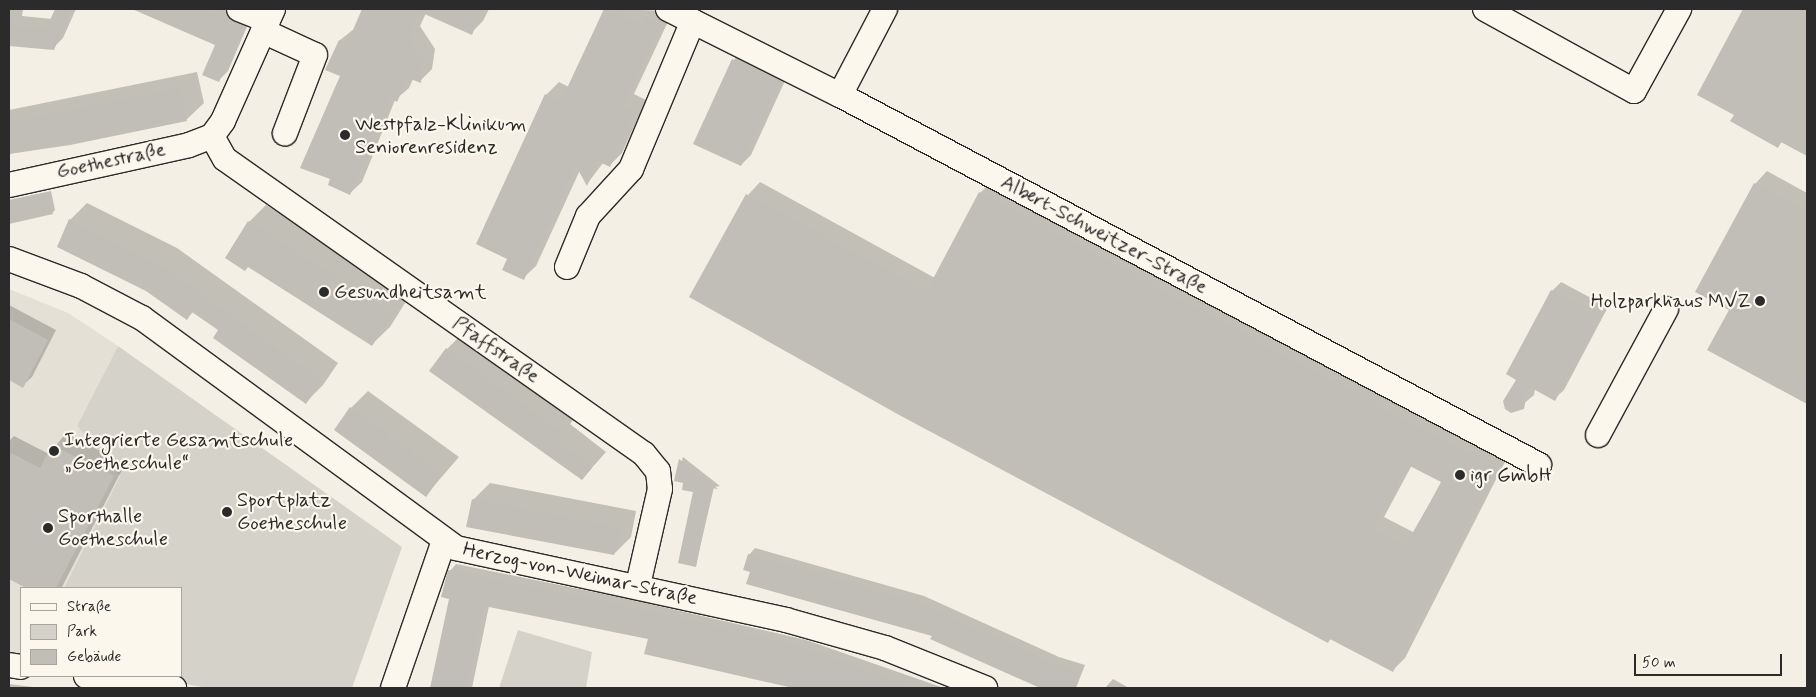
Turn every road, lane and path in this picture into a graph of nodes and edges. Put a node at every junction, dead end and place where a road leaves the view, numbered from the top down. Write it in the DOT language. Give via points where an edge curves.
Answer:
graph roads {
  1 [pos="239,9"];
  2 [pos="668,9"];
  3 [pos="885,9"];
  4 [pos="1485,9"];
  5 [pos="1678,9"];
  6 [pos="268,20"];
  7 [pos="693,21"];
  8 [pos="840,95"];
  9 [pos="285,133"];
  10 [pos="212,136"];
  11 [pos="9,185"];
  12 [pos="9,259"];
  13 [pos="567,267"];
  14 [pos="1666,309"];
  15 [pos="1598,435"];
  16 [pos="1539,465"];
  17 [pos="444,540"];
  18 [pos="638,585"];
  19 [pos="93,677"];
  20 [pos="174,688"];
  21 [pos="393,688"];
  22 [pos="985,688"];
  1 -- 6 [label="street"];
  2 -- 7 [label="street, Albert-Schweitzer-Straße"];
  3 -- 8 [label="street"];
  4 -- 5 [label="street" via="1634,91"];
  6 -- 9 [label="street" via="315,55"];
  6 -- 10 [label="street" via="223,121"];
  7 -- 8 [label="street, Albert-Schweitzer-Straße"];
  7 -- 13 [label="street" via="631,169 588,216"];
  8 -- 16 [label="street, Albert-Schweitzer-Straße"];
  10 -- 11 [label="street, Goethestraße" via="190,145"];
  10 -- 18 [label="street, Pfaffstraße" via="224,159 644,454 658,472 660,489"];
  12 -- 17 [label="street, Herzog-von-Weimar-Straße" via="81,286 142,318"];
  14 -- 15 [label="street"];
  17 -- 18 [label="street, Herzog-von-Weimar-Straße" via="467,552"];
  17 -- 21 [label="street"];
  18 -- 22 [label="street, Herzog-von-Weimar-Straße" via="786,620 885,648"];
  19 -- 20 [label="street"];
}
